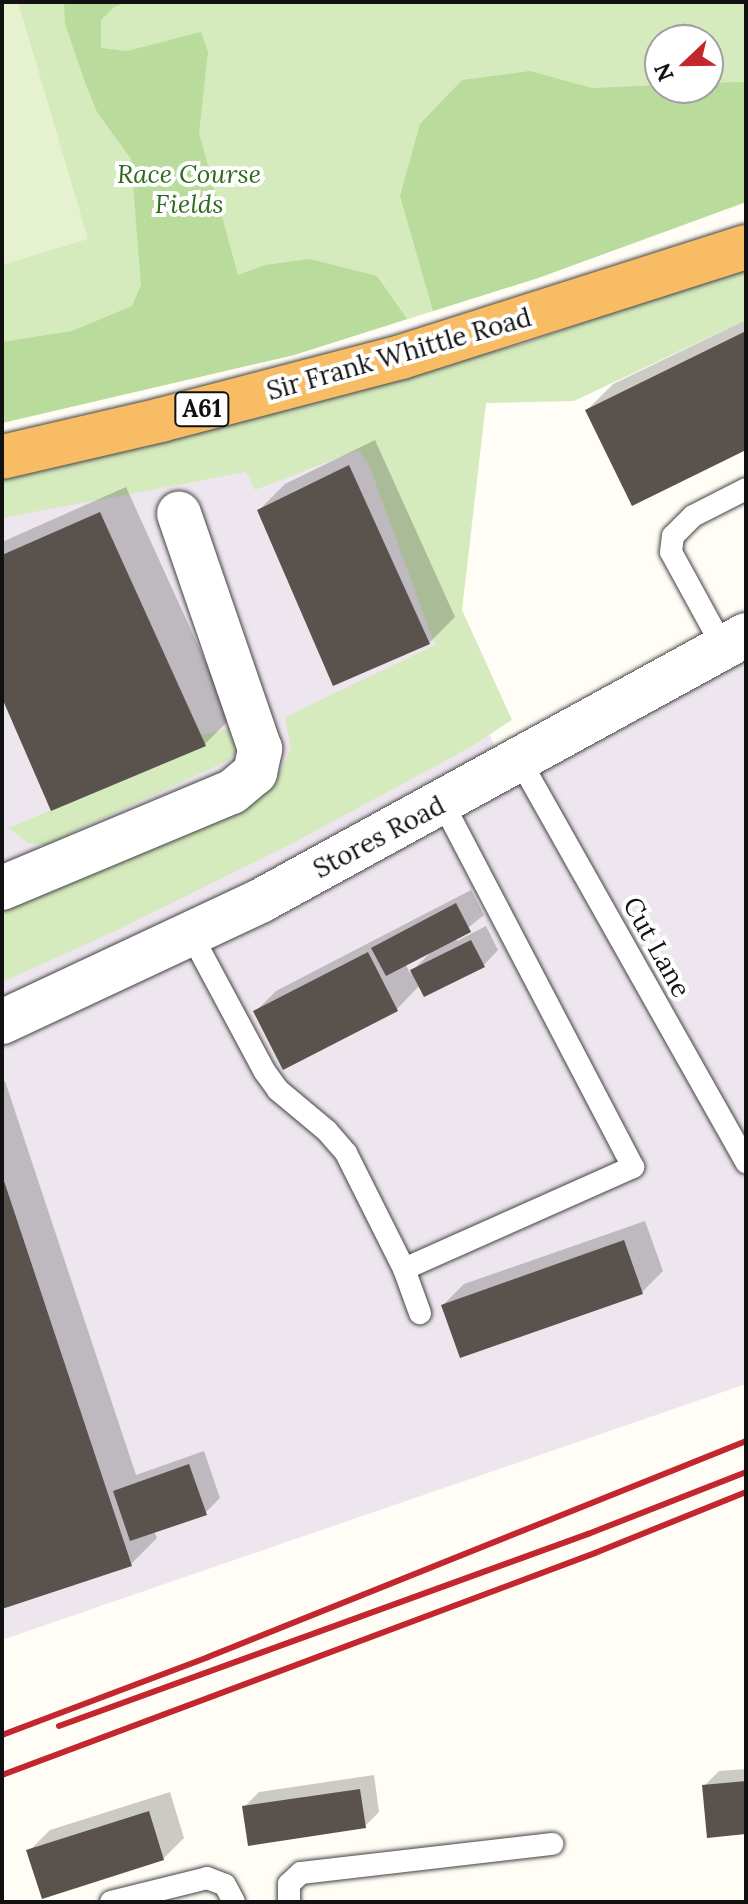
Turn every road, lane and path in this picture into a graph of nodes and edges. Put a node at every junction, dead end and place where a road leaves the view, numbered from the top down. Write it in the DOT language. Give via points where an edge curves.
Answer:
graph roads {
  1 [pos="746,247"];
  2 [pos="2,457"];
  3 [pos="746,489"];
  4 [pos="179,514"];
  5 [pos="737,647"];
  6 [pos="519,759"];
  7 [pos="443,803"];
  8 [pos="6,876"];
  9 [pos="192,936"];
  10 [pos="2,1022"];
  11 [pos="746,1162"];
  12 [pos="404,1269"];
  13 [pos="420,1313"];
  14 [pos="552,1844"];
  15 [pos="111,1902"];
  16 [pos="234,1902"];
  17 [pos="289,1902"];
  1 -- 2 [label="highway, Sir Frank Whittle Road / A61" via="401,357"];
  3 -- 5 [label="lane" via="693,516 673,536 671,552"];
  4 -- 8 [label="street" via="260,749 255,773 232,792"];
  5 -- 6 [label="street, Stores Road"];
  6 -- 7 [label="street, Stores Road"];
  6 -- 11 [label="lane, Cut Lane"];
  7 -- 9 [label="street, Stores Road"];
  7 -- 12 [label="lane" via="633,1167"];
  9 -- 10 [label="street, Stores Road"];
  9 -- 12 [label="lane" via="265,1072 346,1153"];
  12 -- 13 [label="lane"];
  14 -- 17 [label="lane" via="301,1873 289,1884"];
  15 -- 16 [label="lane" via="207,1878 225,1885"];
}
